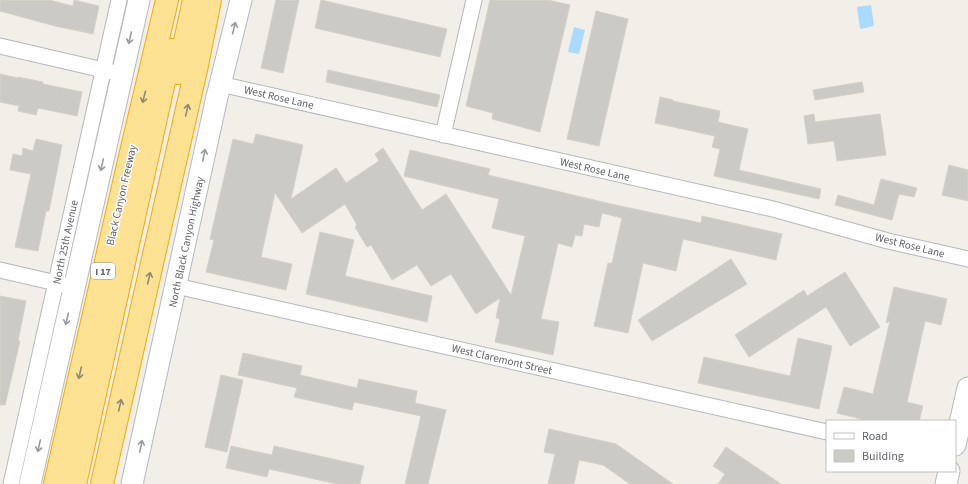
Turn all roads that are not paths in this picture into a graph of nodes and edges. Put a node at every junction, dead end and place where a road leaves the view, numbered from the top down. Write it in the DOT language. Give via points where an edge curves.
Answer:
graph roads {
  1 [pos="119,0"];
  2 [pos="139,0"];
  3 [pos="154,0"];
  4 [pos="167,0"];
  5 [pos="182,0"];
  6 [pos="194,0"];
  7 [pos="210,0"];
  8 [pos="223,0"];
  9 [pos="241,0"];
  10 [pos="474,0"];
  11 [pos="0,46"];
  12 [pos="154,59"];
  13 [pos="197,65"];
  14 [pos="112,72"];
  15 [pos="220,84"];
  16 [pos="443,135"];
  17 [pos="968,259"];
  18 [pos="0,270"];
  19 [pos="65,285"];
  20 [pos="176,286"];
  21 [pos="968,388"];
  22 [pos="826,432"];
  23 [pos="956,442"];
  24 [pos="949,472"];
  25 [pos="10,484"];
  26 [pos="30,484"];
  27 [pos="55,484"];
  28 [pos="75,484"];
  29 [pos="87,484"];
  30 [pos="102,484"];
  31 [pos="132,484"];
  32 [pos="946,484"];
  1 -- 14 [label="street"];
  2 -- 14 [label="main road, one-way"];
  3 -- 12 [label="highway"];
  4 -- 12 [label="highway, Black Canyon Freeway / I 17"];
  5 -- 28 [label="highway"];
  6 -- 29 [label="highway"];
  7 -- 13 [label="highway"];
  8 -- 13 [label="highway"];
  15 -- 9 [label="main road, North Black Canyon Highway, one-way"];
  10 -- 16 [label="street"];
  11 -- 14 [label="street"];
  12 -- 27 [label="highway, Black Canyon Freeway / I 17, one-way"];
  30 -- 13 [label="highway, one-way"];
  14 -- 19 [label="main road"];
  15 -- 16 [label="street, West Rose Lane"];
  20 -- 15 [label="main road, North Black Canyon Highway, one-way"];
  16 -- 17 [label="street, West Rose Lane" via="773,209 888,241"];
  18 -- 19 [label="street"];
  19 -- 25 [label="street, North 25th Avenue"];
  19 -- 26 [label="main road, one-way"];
  20 -- 22 [label="street, West Claremont Street"];
  31 -- 20 [label="main road, North Black Canyon Highway, one-way"];
  21 -- 23 [label="main road"];
  24 -- 32 [label="main road"];
}
